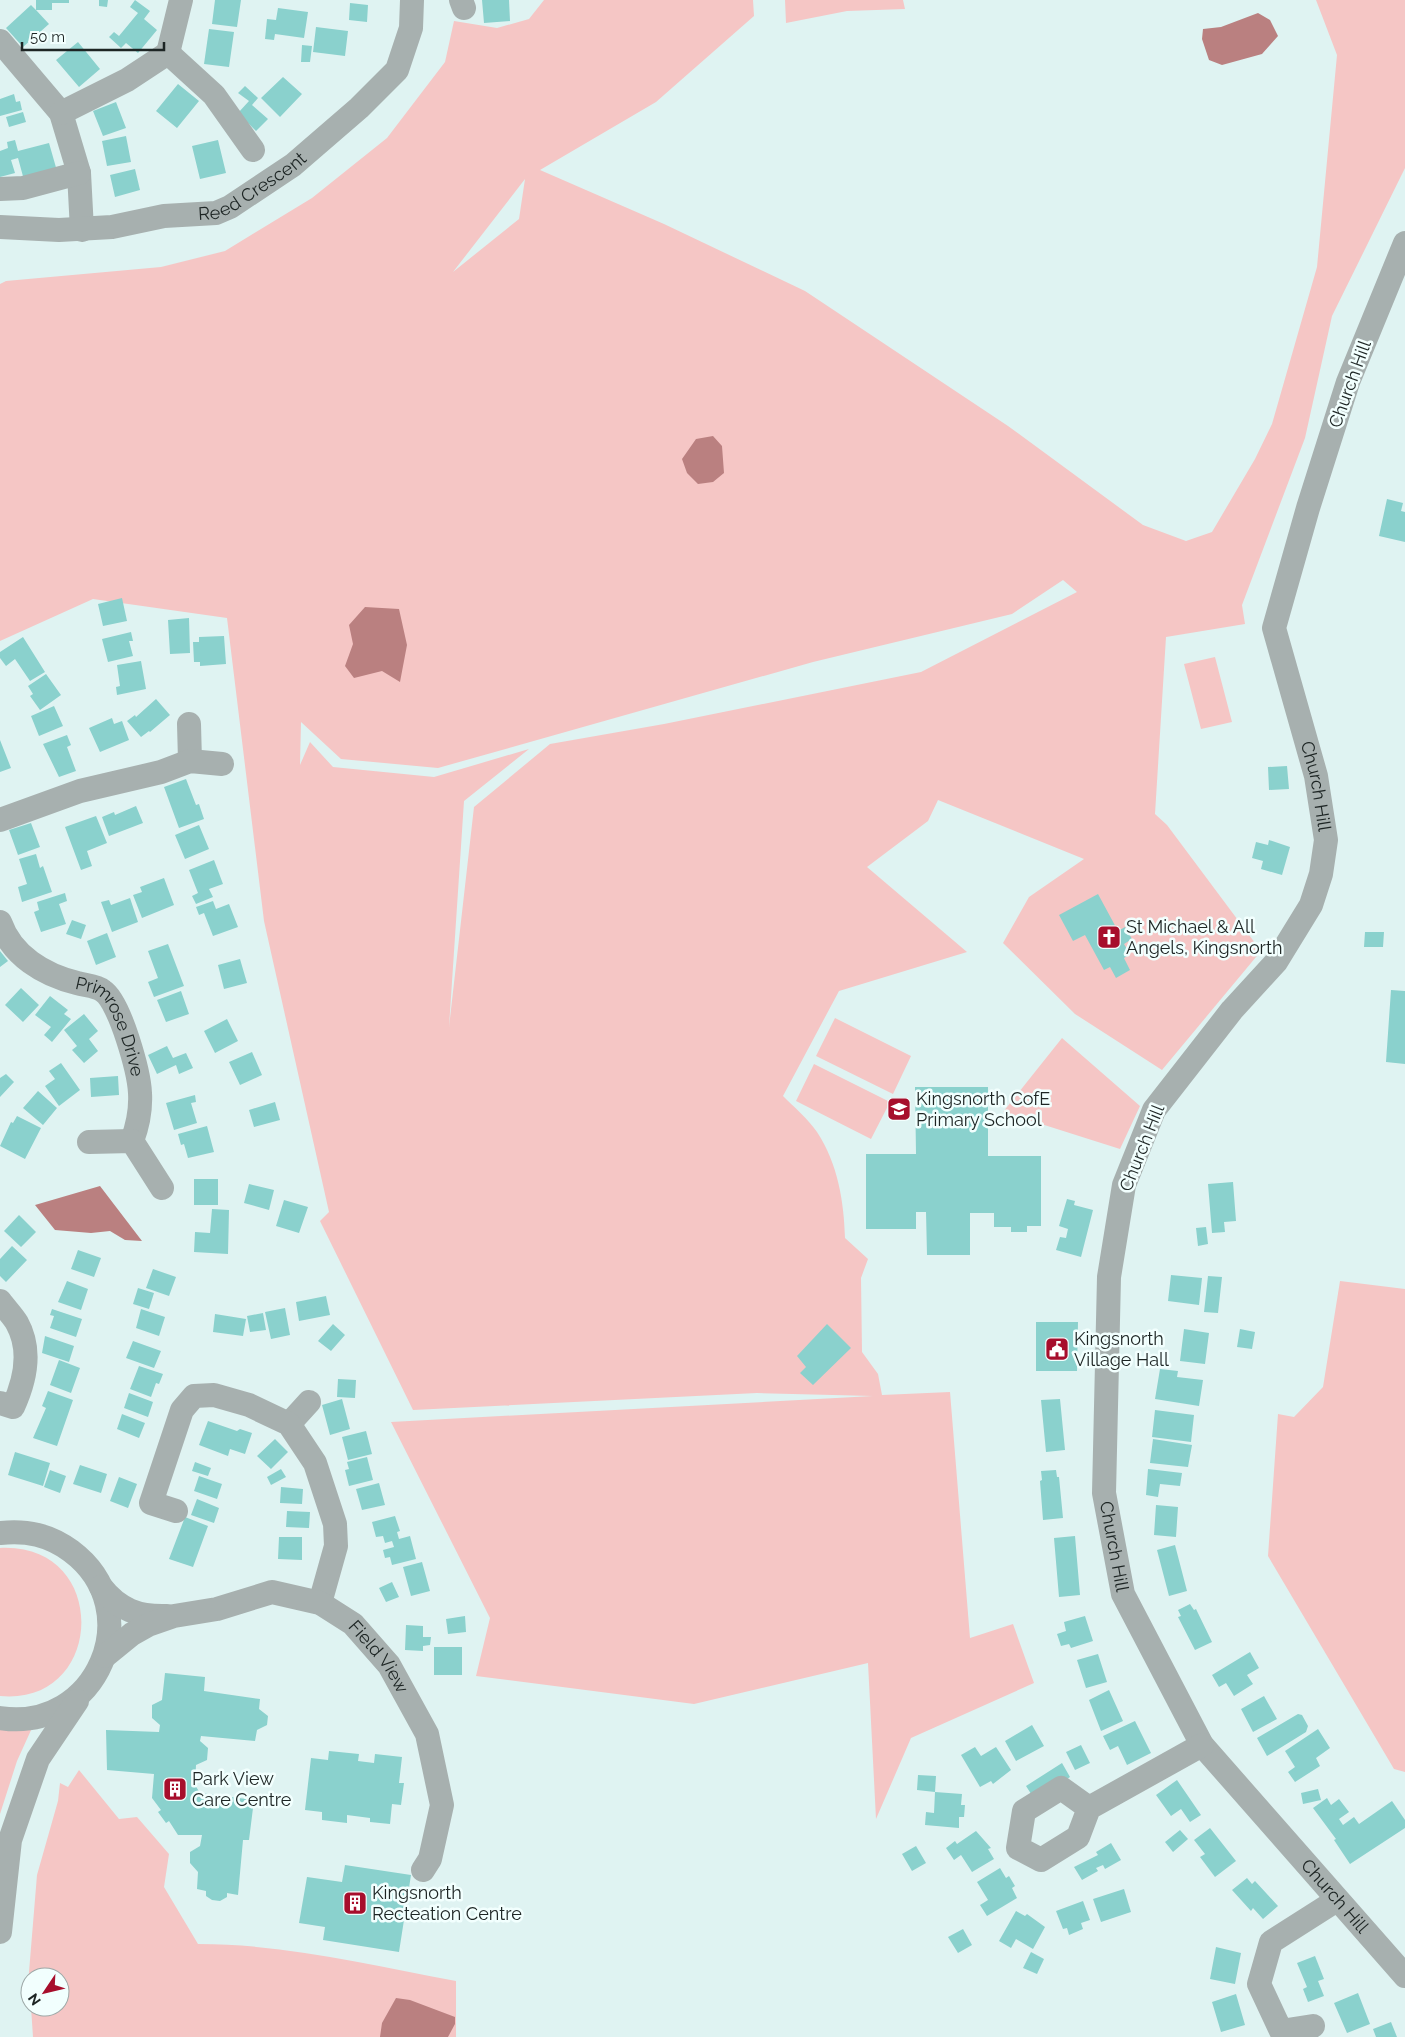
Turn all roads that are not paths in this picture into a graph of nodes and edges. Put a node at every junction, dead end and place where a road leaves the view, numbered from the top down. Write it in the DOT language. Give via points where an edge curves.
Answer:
graph roads {
  1 [pos="181,0"];
  2 [pos="412,0"];
  3 [pos="0,42"];
  4 [pos="168,53"];
  5 [pos="62,113"];
  6 [pos="253,150"];
  7 [pos="78,173"];
  8 [pos="0,189"];
  9 [pos="0,227"];
  10 [pos="71,230"];
  11 [pos="0,238"];
  12 [pos="1405,244"];
  13 [pos="189,724"];
  14 [pos="190,760"];
  15 [pos="222,764"];
  16 [pos="0,820"];
  17 [pos="1,926"];
  18 [pos="132,1141"];
  19 [pos="89,1142"];
  20 [pos="162,1188"];
  21 [pos="0,1302"];
  22 [pos="309,1402"];
  23 [pos="0,1403"];
  24 [pos="289,1424"];
  25 [pos="176,1512"];
  26 [pos="0,1534"];
  27 [pos="100,1585"];
  28 [pos="320,1603"];
  29 [pos="174,1616"];
  30 [pos="105,1656"];
  31 [pos="85,1690"];
  32 [pos="0,1718"];
  33 [pos="1202,1745"];
  34 [pos="1089,1808"];
  35 [pos="423,1870"];
  36 [pos="1337,1900"];
  37 [pos="0,1932"];
  38 [pos="1405,1976"];
  39 [pos="1313,2026"];
  1 -- 4 [label="street"];
  2 -- 10 [label="street, Reed Crescent" via="411,28 397,70 359,108 293,164 230,207 190,225 169,229 112,227"];
  3 -- 5 [label="street"];
  4 -- 5 [label="street" via="127,80"];
  4 -- 6 [label="street" via="214,95"];
  5 -- 7 [label="street"];
  7 -- 8 [label="street" via="23,188"];
  7 -- 10 [label="street"];
  9 -- 10 [label="street"];
  10 -- 11 [label="street"];
  12 -- 33 [label="street, Church Hill" via="1348,382 1274,628 1316,776 1326,840 1322,874 1311,905 1276,962 1232,1010 1154,1110 1124,1185 1109,1277 1104,1493 1123,1594"];
  13 -- 14 [label="street"];
  14 -- 15 [label="street"];
  14 -- 16 [label="street" via="161,772 80,791"];
  17 -- 18 [label="street, Primrose Drive" via="26,961 45,972 95,987 111,1000 127,1034 140,1092 139,1122"];
  18 -- 19 [label="street"];
  18 -- 20 [label="street"];
  21 -- 23 [label="street" via="17,1324 26,1354 23,1384 13,1407"];
  22 -- 24 [label="street"];
  24 -- 25 [label="street" via="249,1405 214,1395 194,1396 182,1410 152,1503"];
  24 -- 28 [label="street" via="315,1463 336,1524 336,1546"];
  26 -- 27 [label="street" via="24,1532 58,1542 83,1560"];
  27 -- 29 [label="street, Field View" via="112,1601 131,1611 146,1616"];
  27 -- 30 [label="street" via="110,1623"];
  28 -- 29 [label="street, Field View" via="272,1592 217,1610"];
  28 -- 35 [label="street, Field View" via="354,1624 389,1665 426,1734 442,1805 430,1859"];
  29 -- 30 [label="street, Field View" via="132,1634"];
  30 -- 31 [label="street"];
  31 -- 32 [label="street" via="70,1703 42,1716 11,1720"];
  31 -- 37 [label="street" via="38,1759 10,1840"];
  33 -- 34 [label="street"];
  33 -- 36 [label="street, Church Hill"];
  36 -- 38 [label="street, Church Hill"];
  36 -- 39 [label="street" via="1271,1942 1259,1984 1281,2030"];
}
